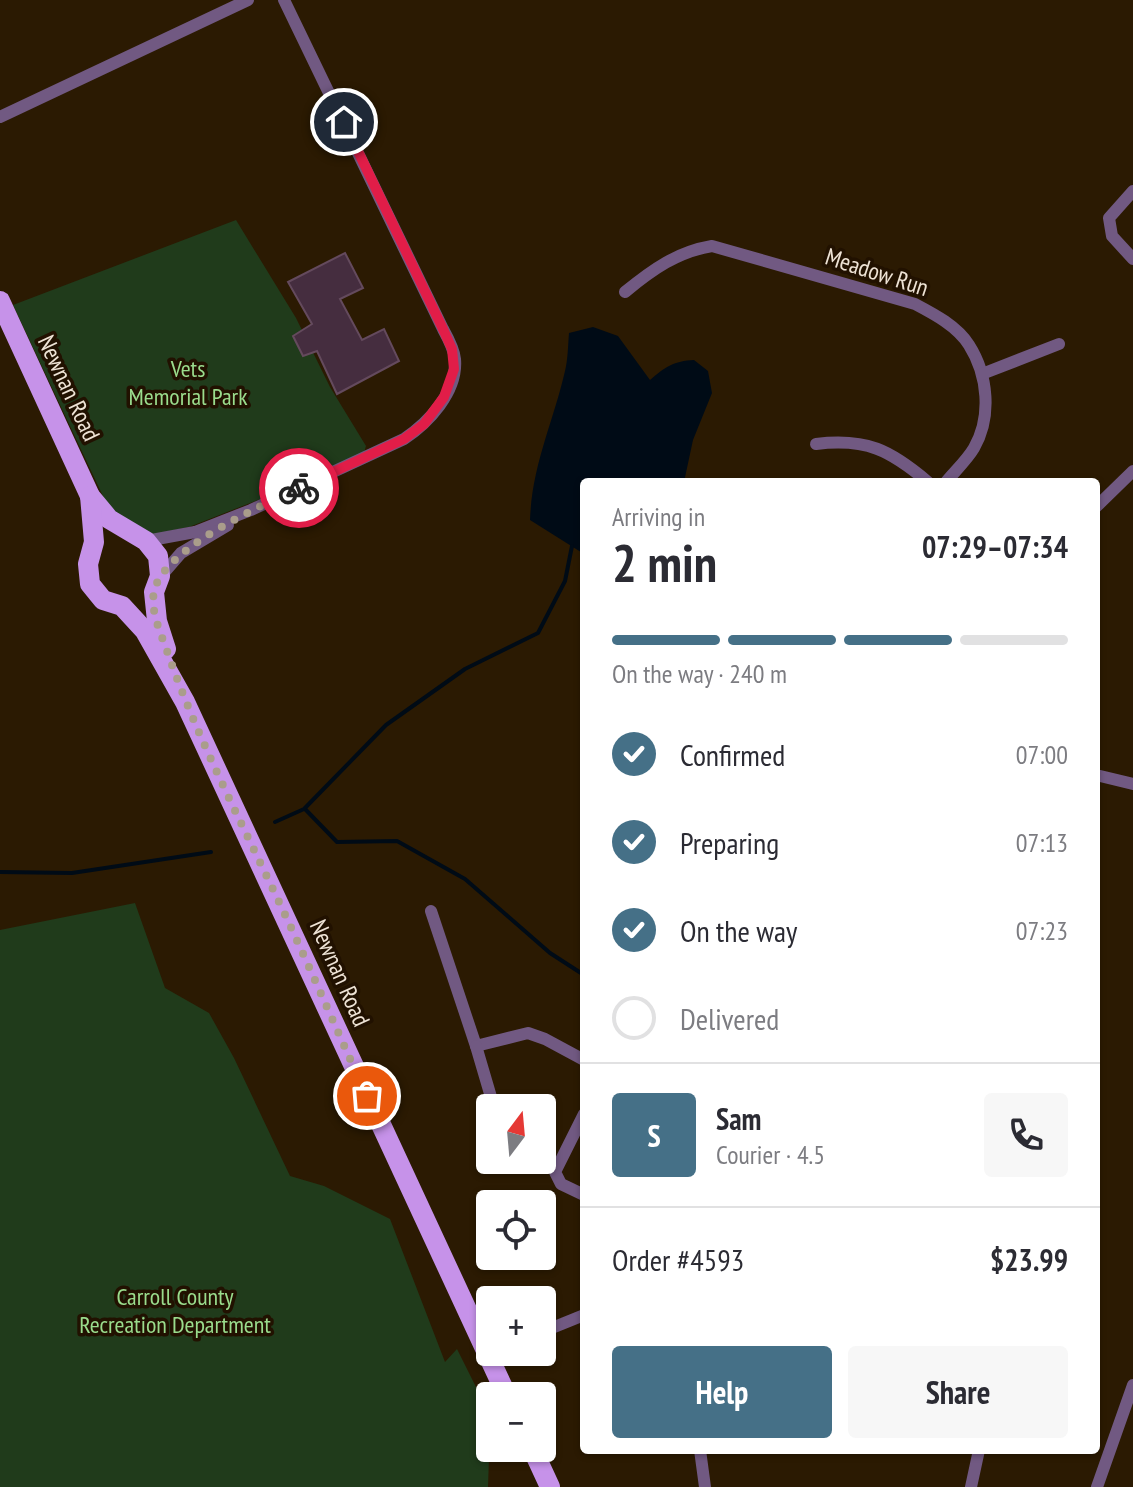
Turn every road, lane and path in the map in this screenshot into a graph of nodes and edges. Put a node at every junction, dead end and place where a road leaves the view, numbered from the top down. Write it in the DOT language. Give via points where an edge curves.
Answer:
graph roads {
  1 [pos="248,0"];
  2 [pos="284,0"];
  3 [pos="0,117"];
  4 [pos="1133,191"];
  5 [pos="1133,259"];
  6 [pos="625,292"];
  7 [pos="0,301"];
  8 [pos="1059,344"];
  9 [pos="982,374"];
  10 [pos="816,444"];
  11 [pos="1133,471"];
  12 [pos="923,478"];
  13 [pos="949,478"];
  14 [pos="90,496"];
  15 [pos="1100,503"];
  16 [pos="251,510"];
  17 [pos="139,537"];
  18 [pos="93,550"];
  19 [pos="157,584"];
  20 [pos="122,606"];
  21 [pos="185,702"];
  22 [pos="1100,776"];
  23 [pos="1133,784"];
  24 [pos="431,911"];
  25 [pos="476,1046"];
  26 [pos="580,1058"];
  27 [pos="490,1094"];
  28 [pos="580,1122"];
  29 [pos="580,1193"];
  30 [pos="580,1317"];
  31 [pos="476,1325"];
  32 [pos="556,1326"];
  33 [pos="1133,1385"];
  34 [pos="701,1454"];
  35 [pos="978,1454"];
  36 [pos="538,1462"];
  37 [pos="550,1487"];
  38 [pos="705,1487"];
  39 [pos="971,1487"];
  40 [pos="1097,1487"];
  1 -- 3 [label="street"];
  2 -- 16 [label="street" via="443,329 454,369 437,409 415,432"];
  4 -- 5 [label="street" via="1109,218 1112,236"];
  6 -- 9 [label="street, Meadow Run" via="688,250 712,246 915,304 942,318 969,344"];
  7 -- 14 [label="main road, Newnan Road"];
  8 -- 9 [label="street"];
  9 -- 13 [label="street, Meadow Run" via="987,411 974,447"];
  10 -- 12 [label="street" via="869,445 900,458"];
  11 -- 15 [label="street"];
  14 -- 17 [label="main road, Newnan Road" via="109,519"];
  14 -- 18 [label="main road, Newnan Road"];
  16 -- 17 [label="street" via="184,535"];
  16 -- 19 [label="street" via="181,553"];
  17 -- 18 [label="main road" via="110,536"];
  17 -- 19 [label="main road, Newnan Road" via="158,556"];
  18 -- 20 [label="main road, Newnan Road" via="90,584 103,600"];
  19 -- 20 [label="main road" via="140,603"];
  19 -- 21 [label="main road, Newnan Road" via="157,621"];
  20 -- 21 [label="main road, Newnan Road" via="145,631"];
  21 -- 31 [label="main road, Newnan Road"];
  22 -- 23 [label="street"];
  24 -- 25 [label="street"];
  25 -- 26 [label="street" via="528,1033"];
  25 -- 27 [label="street"];
  28 -- 29 [label="street" via="555,1172 561,1184"];
  30 -- 32 [label="street"];
  33 -- 40 [label="street"];
  34 -- 38 [label="street"];
  35 -- 39 [label="street"];
  36 -- 37 [label="main road"];
}
